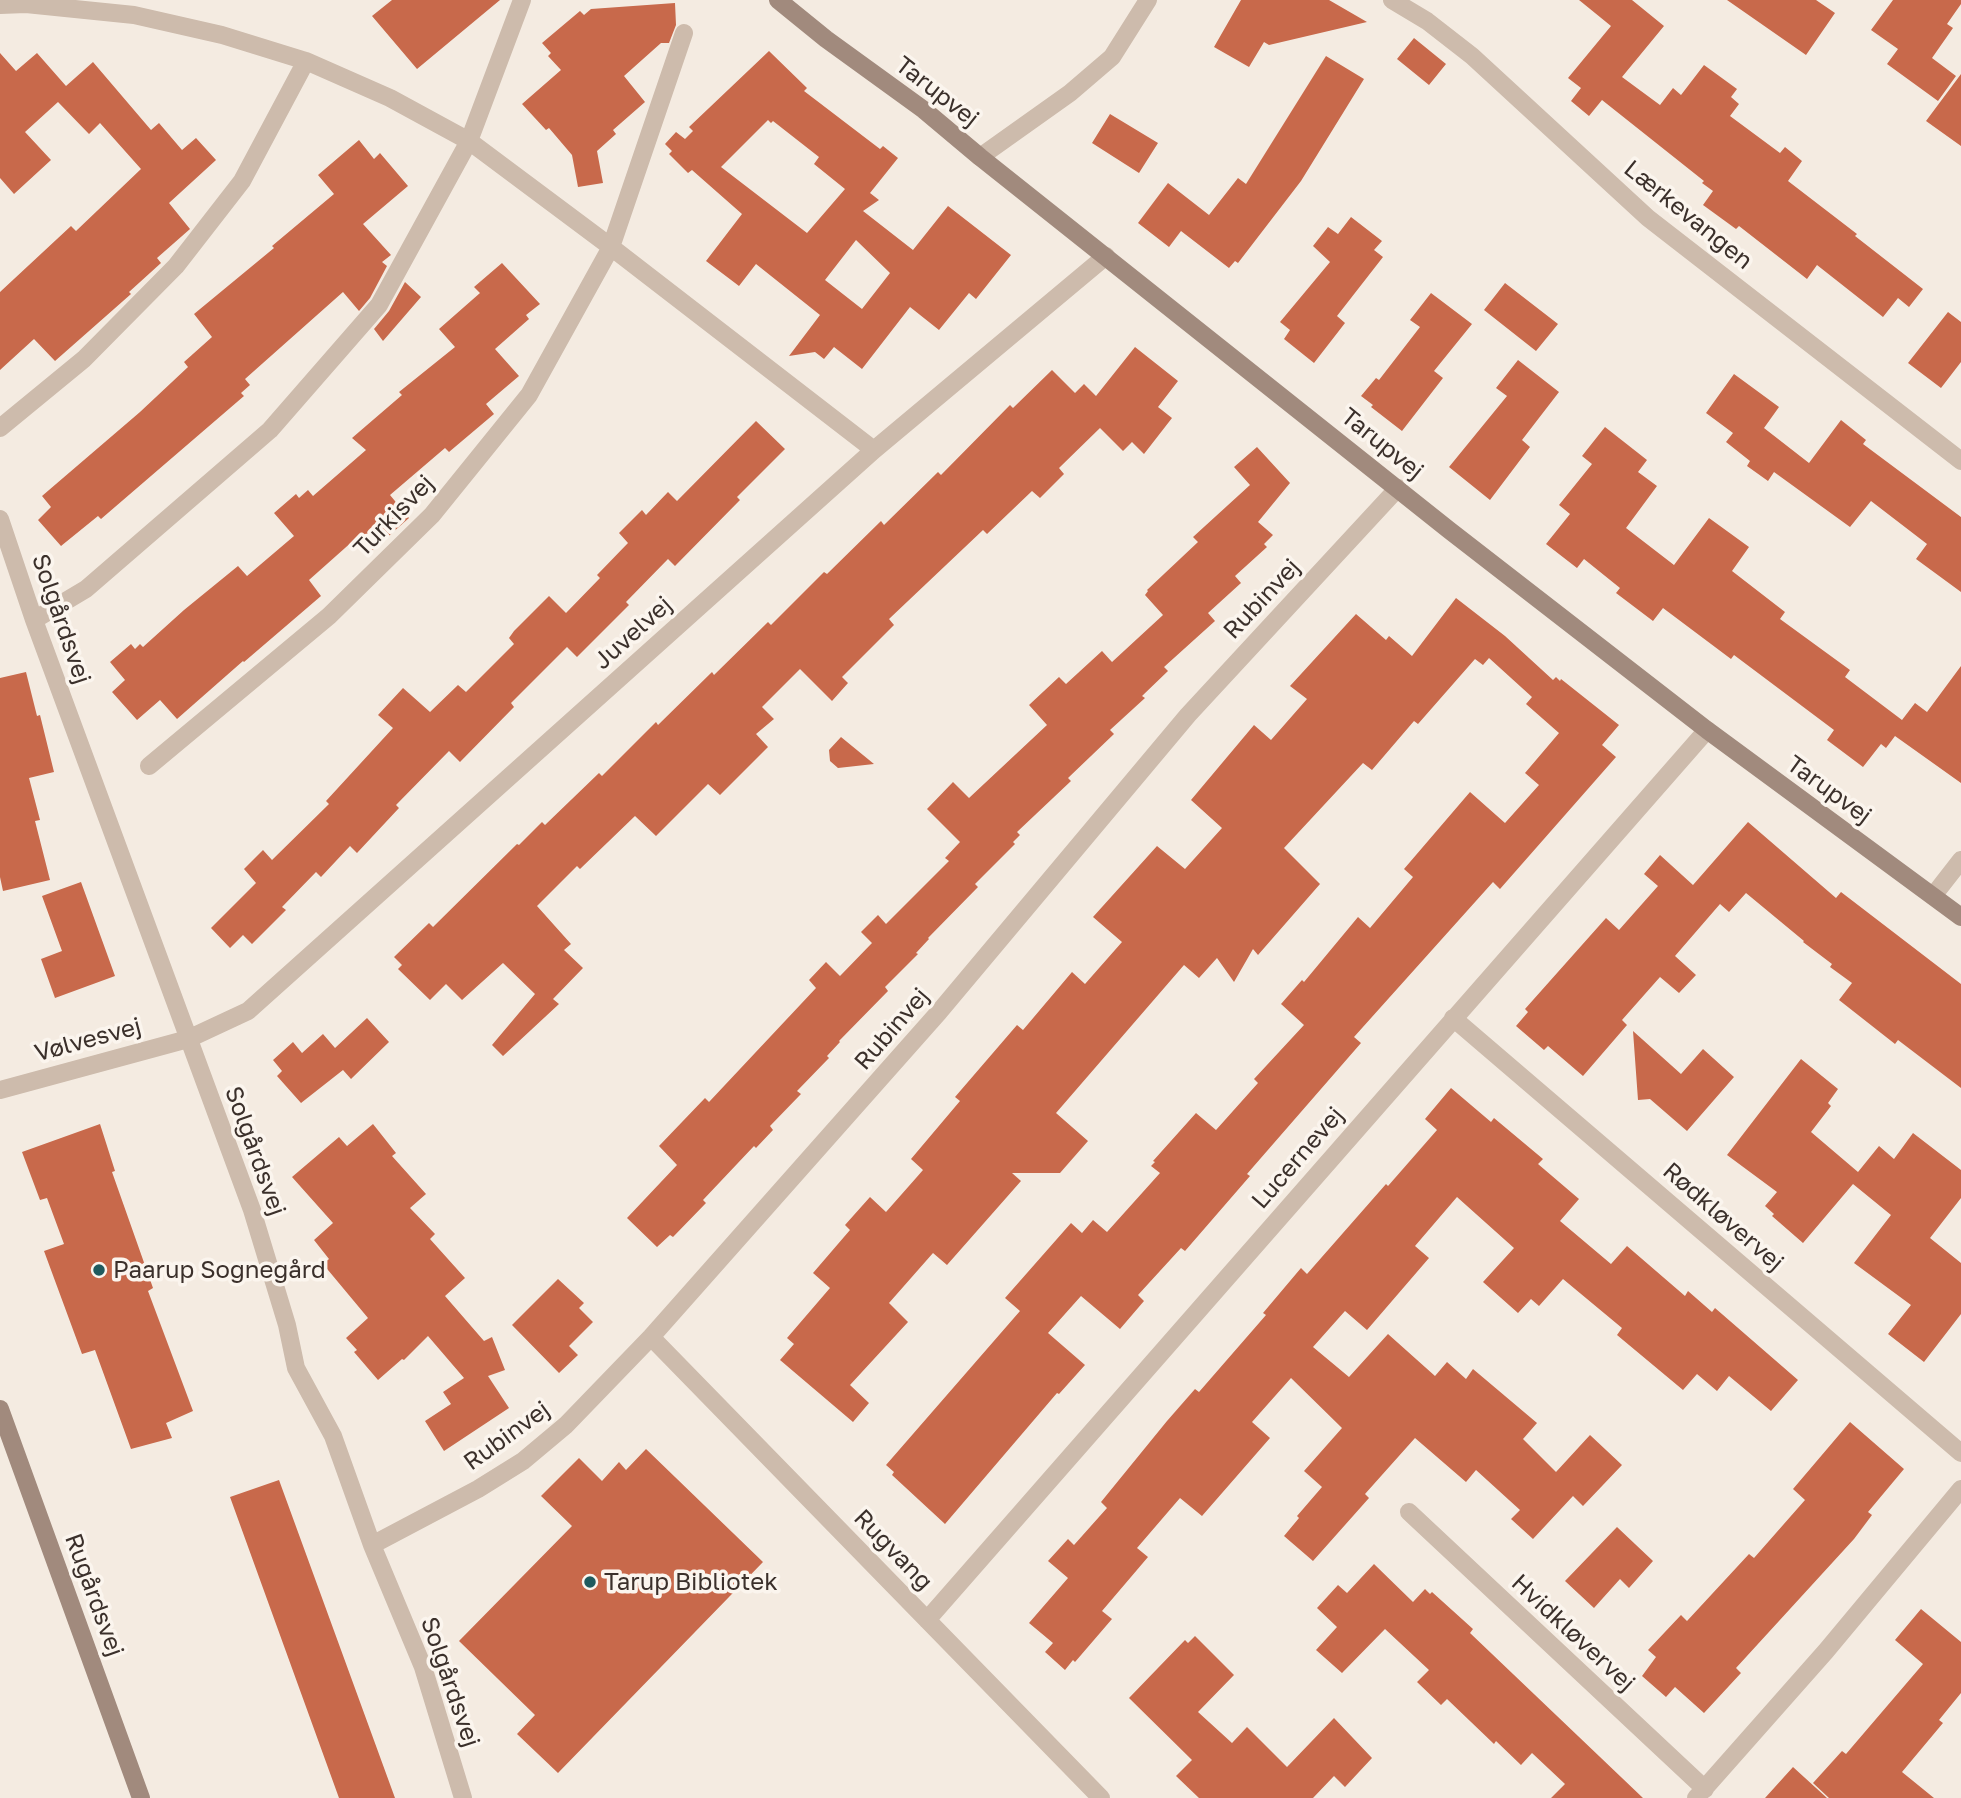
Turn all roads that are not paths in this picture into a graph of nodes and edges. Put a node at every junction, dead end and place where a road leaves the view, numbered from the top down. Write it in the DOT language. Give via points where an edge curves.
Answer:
graph roads {
  1 [pos="522,0"];
  2 [pos="778,0"];
  3 [pos="1148,0"];
  4 [pos="1392,0"];
  5 [pos="26,2"];
  6 [pos="0,5"];
  7 [pos="684,33"];
  8 [pos="306,61"];
  9 [pos="469,141"];
  10 [pos="980,157"];
  11 [pos="611,247"];
  12 [pos="1106,256"];
  13 [pos="0,428"];
  14 [pos="874,450"];
  15 [pos="1961,461"];
  16 [pos="1398,488"];
  17 [pos="0,519"];
  18 [pos="34,620"];
  19 [pos="1707,730"];
  20 [pos="149,766"];
  21 [pos="1961,860"];
  22 [pos="1933,896"];
  23 [pos="1961,917"];
  24 [pos="1453,1018"];
  25 [pos="188,1039"];
  26 [pos="0,1090"];
  27 [pos="651,1337"];
  28 [pos="0,1409"];
  29 [pos="1961,1453"];
  30 [pos="1961,1489"];
  31 [pos="1409,1512"];
  32 [pos="372,1545"];
  33 [pos="927,1619"];
  34 [pos="1701,1793"];
  35 [pos="141,1798"];
  36 [pos="463,1798"];
  37 [pos="1101,1798"];
  1 -- 9 [label="street"];
  2 -- 10 [label="street, Tarupvej"];
  3 -- 10 [label="street" via="1112,57"];
  4 -- 15 [label="street, Lærkevangen" via="1472,56 1647,218"];
  5 -- 6 [label="street"];
  5 -- 8 [label="street" via="134,15"];
  7 -- 11 [label="street, Turkisvej"];
  8 -- 9 [label="street" via="390,98"];
  8 -- 13 [label="street" via="242,181 176,265 84,359"];
  9 -- 11 [label="street"];
  9 -- 18 [label="street" via="379,305 270,430 86,589"];
  10 -- 12 [label="street, Tarupvej"];
  11 -- 14 [label="street"];
  11 -- 20 [label="street, Turkisvej" via="529,395 432,515 329,616"];
  12 -- 14 [label="street, Juvelvej"];
  12 -- 16 [label="street, Tarupvej"];
  14 -- 25 [label="street, Juvelvej" via="248,1011"];
  16 -- 19 [label="street, Tarupvej"];
  16 -- 27 [label="street, Rubinvej" via="1188,715 939,1012"];
  17 -- 18 [label="street, Solgårdsvej"];
  18 -- 25 [label="street, Solgårdsvej"];
  19 -- 22 [label="street, Tarupvej"];
  19 -- 24 [label="street, Lucernevej"];
  21 -- 22 [label="street"];
  22 -- 23 [label="street, Tarupvej"];
  24 -- 29 [label="street, Rødkløvervej"];
  24 -- 33 [label="street, Lucernevej"];
  25 -- 26 [label="street, Vølvesvej"];
  25 -- 32 [label="street, Solgårdsvej" via="252,1210 296,1368 333,1436"];
  27 -- 32 [label="street, Rubinvej" via="523,1461"];
  27 -- 33 [label="street, Rugvang"];
  28 -- 35 [label="street, Rugårdsvej"];
  30 -- 34 [label="street, Hvidkløvervej"];
  31 -- 34 [label="street, Hvidkløvervej"];
  32 -- 36 [label="street, Solgårdsvej" via="423,1667"];
  33 -- 37 [label="street, Rugvang"];
}
